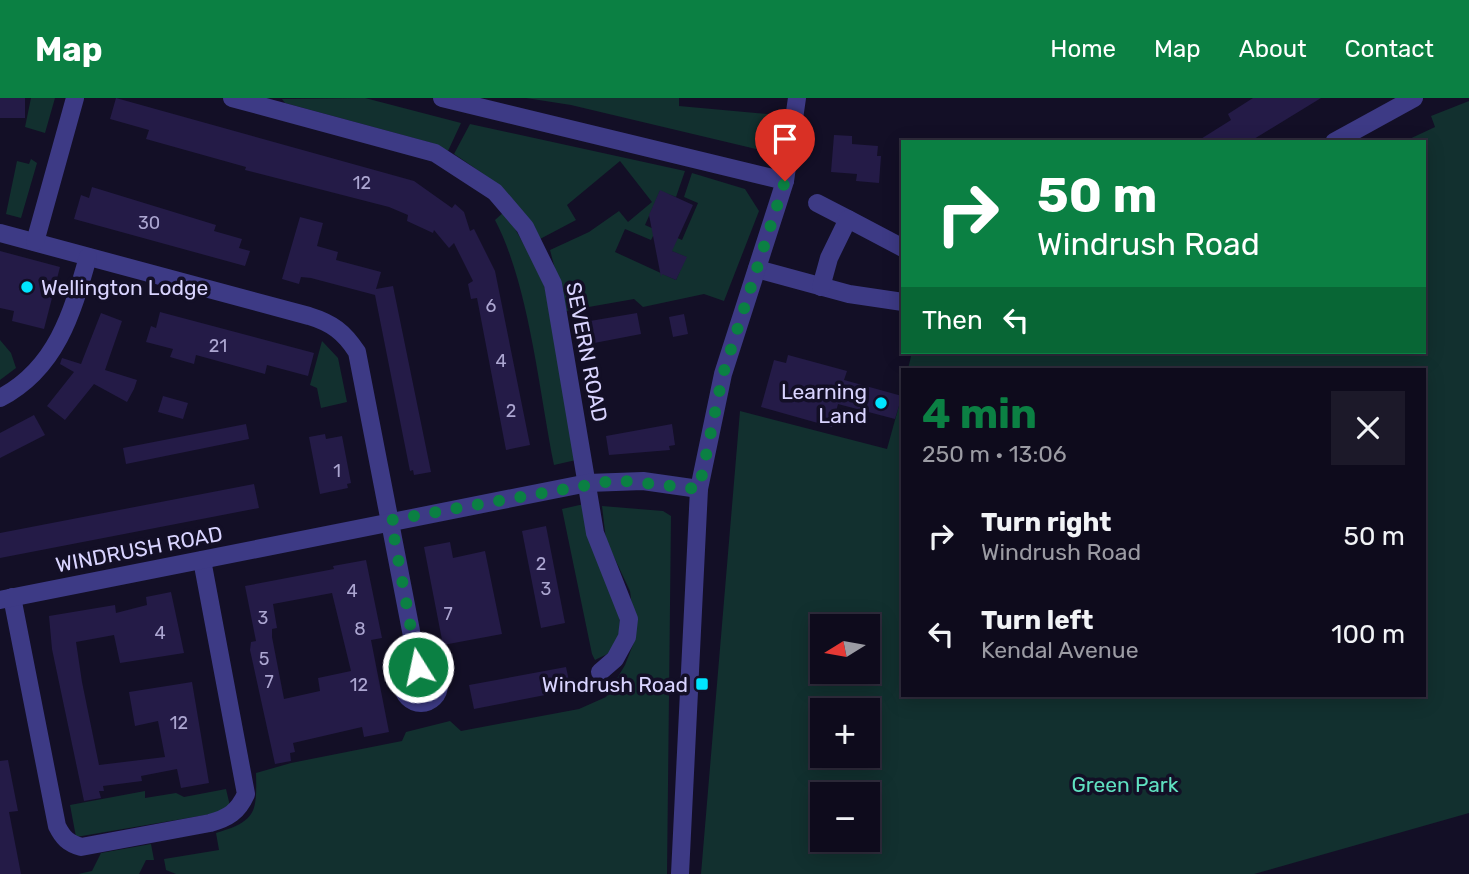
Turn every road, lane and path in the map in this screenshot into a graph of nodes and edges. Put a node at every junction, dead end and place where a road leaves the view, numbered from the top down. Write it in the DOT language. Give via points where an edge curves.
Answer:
graph roads {
  1 [pos="75,98"];
  2 [pos="232,98"];
  3 [pos="442,98"];
  4 [pos="797,98"];
  5 [pos="1414,98"];
  6 [pos="1339,140"];
  7 [pos="785,181"];
  8 [pos="817,203"];
  9 [pos="848,219"];
  10 [pos="0,233"];
  11 [pos="35,242"];
  12 [pos="901,247"];
  13 [pos="88,257"];
  14 [pos="757,270"];
  15 [pos="821,287"];
  16 [pos="901,302"];
  17 [pos="0,398"];
  18 [pos="588,483"];
  19 [pos="699,489"];
  20 [pos="391,520"];
  21 [pos="202,560"];
  22 [pos="6,599"];
  23 [pos="418,667"];
  24 [pos="600,672"];
  25 [pos="680,874"];
  1 -- 11 [label="street"];
  2 -- 18 [label="street, SEVERN ROAD" via="435,153 495,192 525,228 554,284"];
  3 -- 7 [label="street"];
  4 -- 7 [label="street"];
  5 -- 6 [label="street"];
  7 -- 14 [label="street"];
  8 -- 9 [label="street"];
  9 -- 12 [label="street"];
  9 -- 15 [label="street"];
  10 -- 11 [label="street"];
  11 -- 13 [label="street"];
  13 -- 17 [label="street" via="60,341 41,368"];
  13 -- 20 [label="street" via="309,316 330,323 345,335 356,352"];
  14 -- 15 [label="street"];
  14 -- 19 [label="street" via="723,374"];
  15 -- 16 [label="street"];
  18 -- 19 [label="street, WINDRUSH ROAD" via="616,480"];
  18 -- 20 [label="street, WINDRUSH ROAD"];
  18 -- 24 [label="street, SEVERN ROAD" via="595,533 629,619 627,637 615,659"];
  19 -- 25 [label="street"];
  20 -- 21 [label="street, WINDRUSH ROAD"];
  20 -- 23 [label="street"];
  21 -- 22 [label="street, WINDRUSH ROAD"];
  21 -- 22 [label="street" via="246,794 226,819 210,823 81,847 69,844 57,826"];
}
